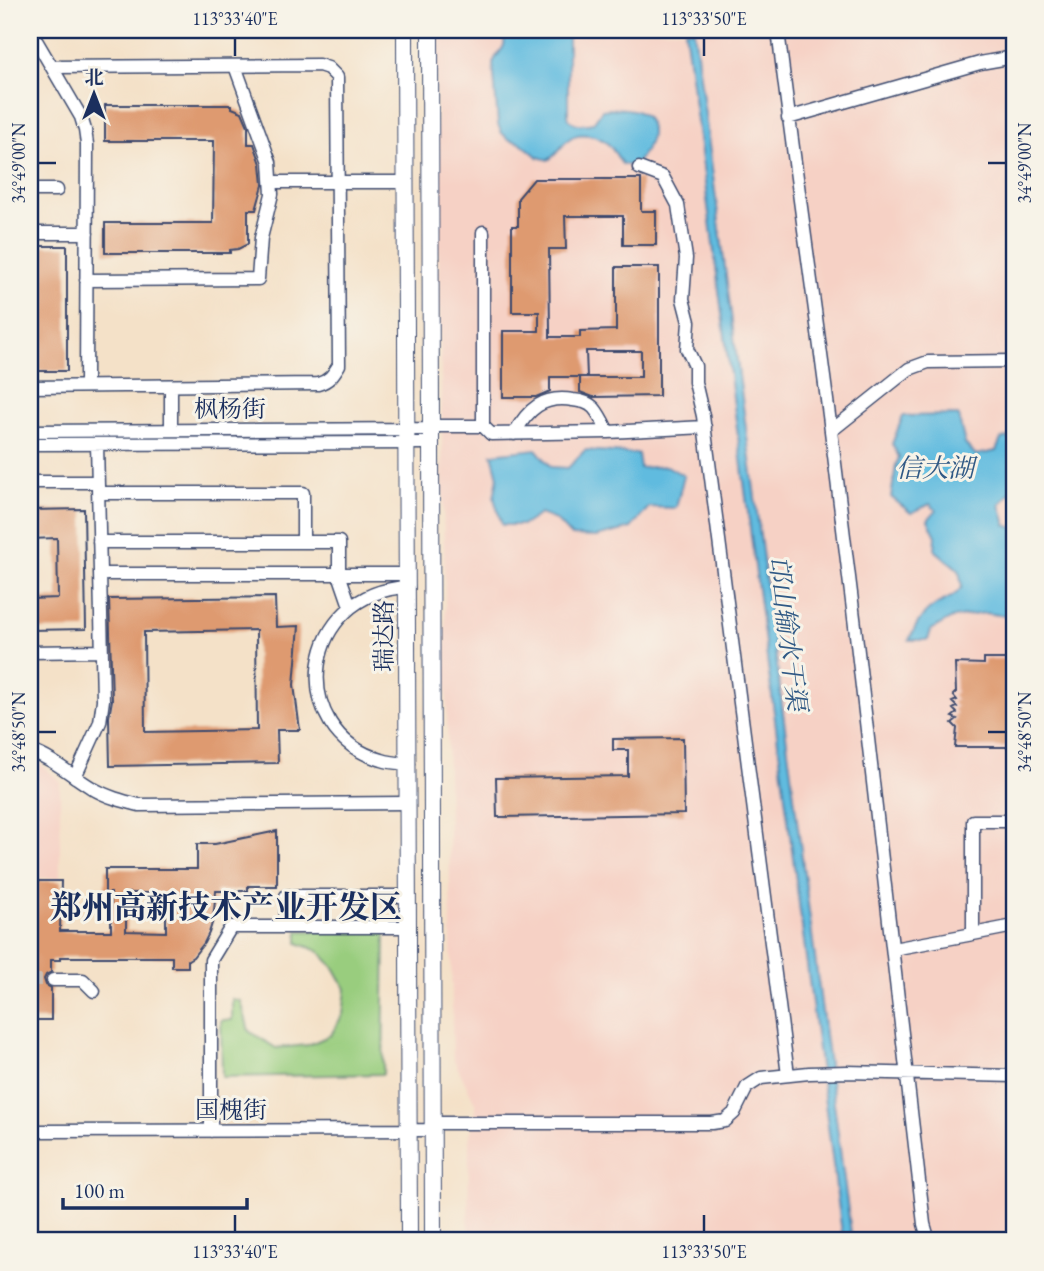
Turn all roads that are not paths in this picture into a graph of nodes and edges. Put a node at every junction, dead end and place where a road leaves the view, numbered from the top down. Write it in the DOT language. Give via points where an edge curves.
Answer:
graph roads {
  1 [pos="30,30"];
  2 [pos="405,30"];
  3 [pos="430,30"];
  4 [pos="778,30"];
  5 [pos="1014,57"];
  6 [pos="235,66"];
  7 [pos="52,67"];
  8 [pos="788,118"];
  9 [pos="639,168"];
  10 [pos="272,182"];
  11 [pos="338,182"];
  12 [pos="406,182"];
  13 [pos="30,190"];
  14 [pos="57,190"];
  15 [pos="483,232"];
  16 [pos="30,233"];
  17 [pos="87,233"];
  18 [pos="86,280"];
  19 [pos="1014,360"];
  20 [pos="86,386"];
  21 [pos="171,386"];
  22 [pos="30,387"];
  23 [pos="482,426"];
  24 [pos="705,427"];
  25 [pos="172,430"];
  26 [pos="30,431"];
  27 [pos="831,431"];
  28 [pos="608,432"];
  29 [pos="431,433"];
  30 [pos="514,434"];
  31 [pos="406,436"];
  32 [pos="30,444"];
  33 [pos="97,444"];
  34 [pos="30,482"];
  35 [pos="98,487"];
  36 [pos="99,542"];
  37 [pos="303,542"];
  38 [pos="100,574"];
  39 [pos="339,574"];
  40 [pos="407,582"];
  41 [pos="350,606"];
  42 [pos="102,651"];
  43 [pos="30,652"];
  44 [pos="30,751"];
  45 [pos="408,764"];
  46 [pos="75,777"];
  47 [pos="407,803"];
  48 [pos="1014,821"];
  49 [pos="407,896"];
  50 [pos="1014,926"];
  51 [pos="286,927"];
  52 [pos="408,927"];
  53 [pos="973,934"];
  54 [pos="893,949"];
  55 [pos="53,980"];
  56 [pos="94,991"];
  57 [pos="908,1074"];
  58 [pos="788,1075"];
  59 [pos="1014,1076"];
  60 [pos="433,1126"];
  61 [pos="408,1130"];
  62 [pos="30,1131"];
  63 [pos="211,1131"];
  64 [pos="409,1241"];
  65 [pos="433,1241"];
  66 [pos="929,1241"];
  1 -- 7 [label="street"];
  2 -- 12 [label="main road, 瑞达路"];
  3 -- 29 [label="main road, 瑞达路"];
  4 -- 8 [label="street"];
  5 -- 8 [label="street"];
  6 -- 7 [label="street"];
  6 -- 10 [label="street" via="270,162"];
  6 -- 11 [label="street" via="319,65 337,77"];
  7 -- 17 [label="street" via="85,130"];
  8 -- 27 [label="street"];
  9 -- 24 [label="street" via="663,177 678,205 686,258 683,299 690,322 687,349 695,366"];
  10 -- 11 [label="street"];
  10 -- 18 [label="street" via="258,279"];
  11 -- 12 [label="street"];
  11 -- 21 [label="street" via="339,365 334,374 318,384"];
  12 -- 31 [label="main road, 瑞达路"];
  13 -- 14 [label="street"];
  15 -- 23 [label="street"];
  16 -- 17 [label="street"];
  17 -- 18 [label="street"];
  18 -- 20 [label="street"];
  19 -- 27 [label="street" via="929,362 909,369"];
  20 -- 21 [label="street"];
  20 -- 22 [label="street"];
  21 -- 25 [label="street"];
  23 -- 29 [label="street, 枫杨街"];
  23 -- 30 [label="street, 枫杨街" via="491,434"];
  24 -- 28 [label="street, 枫杨街"];
  24 -- 58 [label="street"];
  25 -- 26 [label="street, 枫杨街"];
  25 -- 31 [label="street, 枫杨街"];
  27 -- 54 [label="street"];
  28 -- 30 [label="street, 枫杨街"];
  28 -- 30 [label="street" via="589,404 565,398 531,410"];
  29 -- 31 [label="street, 枫杨街"];
  29 -- 60 [label="main road, 瑞达路"];
  31 -- 33 [label="street, 枫杨街"];
  31 -- 40 [label="main road, 瑞达路"];
  32 -- 33 [label="street, 枫杨街"];
  33 -- 35 [label="street"];
  34 -- 35 [label="street"];
  35 -- 36 [label="street"];
  35 -- 37 [label="street" via="303,493"];
  36 -- 37 [label="street"];
  36 -- 38 [label="street"];
  37 -- 39 [label="street" via="339,542"];
  38 -- 39 [label="street"];
  38 -- 42 [label="street"];
  39 -- 40 [label="street"];
  39 -- 41 [label="street"];
  40 -- 41 [label="street"];
  40 -- 45 [label="main road, 瑞达路"];
  41 -- 45 [label="street" via="328,633 320,656 318,682 324,708 337,730 356,748 381,760"];
  42 -- 43 [label="street"];
  42 -- 46 [label="street" via="100,722"];
  44 -- 46 [label="street"];
  45 -- 47 [label="main road, 瑞达路"];
  46 -- 47 [label="street" via="121,801 139,805"];
  47 -- 49 [label="main road, 瑞达路"];
  48 -- 53 [label="street" via="973,821"];
  49 -- 51 [label="street" via="286,897"];
  49 -- 52 [label="main road, 瑞达路"];
  50 -- 53 [label="street"];
  51 -- 52 [label="street"];
  51 -- 63 [label="street" via="231,927 211,960"];
  52 -- 61 [label="main road, 瑞达路"];
  53 -- 54 [label="street"];
  54 -- 57 [label="street"];
  55 -- 56 [label="street" via="83,980"];
  57 -- 58 [label="street, 国槐街"];
  57 -- 59 [label="street, 国槐街"];
  57 -- 66 [label="street"];
  58 -- 60 [label="street, 国槐街" via="761,1078 747,1087 734,1113 725,1121 712,1123"];
  60 -- 61 [label="street, 国槐街"];
  60 -- 65 [label="main road, 瑞达路"];
  61 -- 63 [label="street, 国槐街"];
  61 -- 64 [label="main road, 瑞达路"];
  62 -- 63 [label="street, 国槐街"];
}
